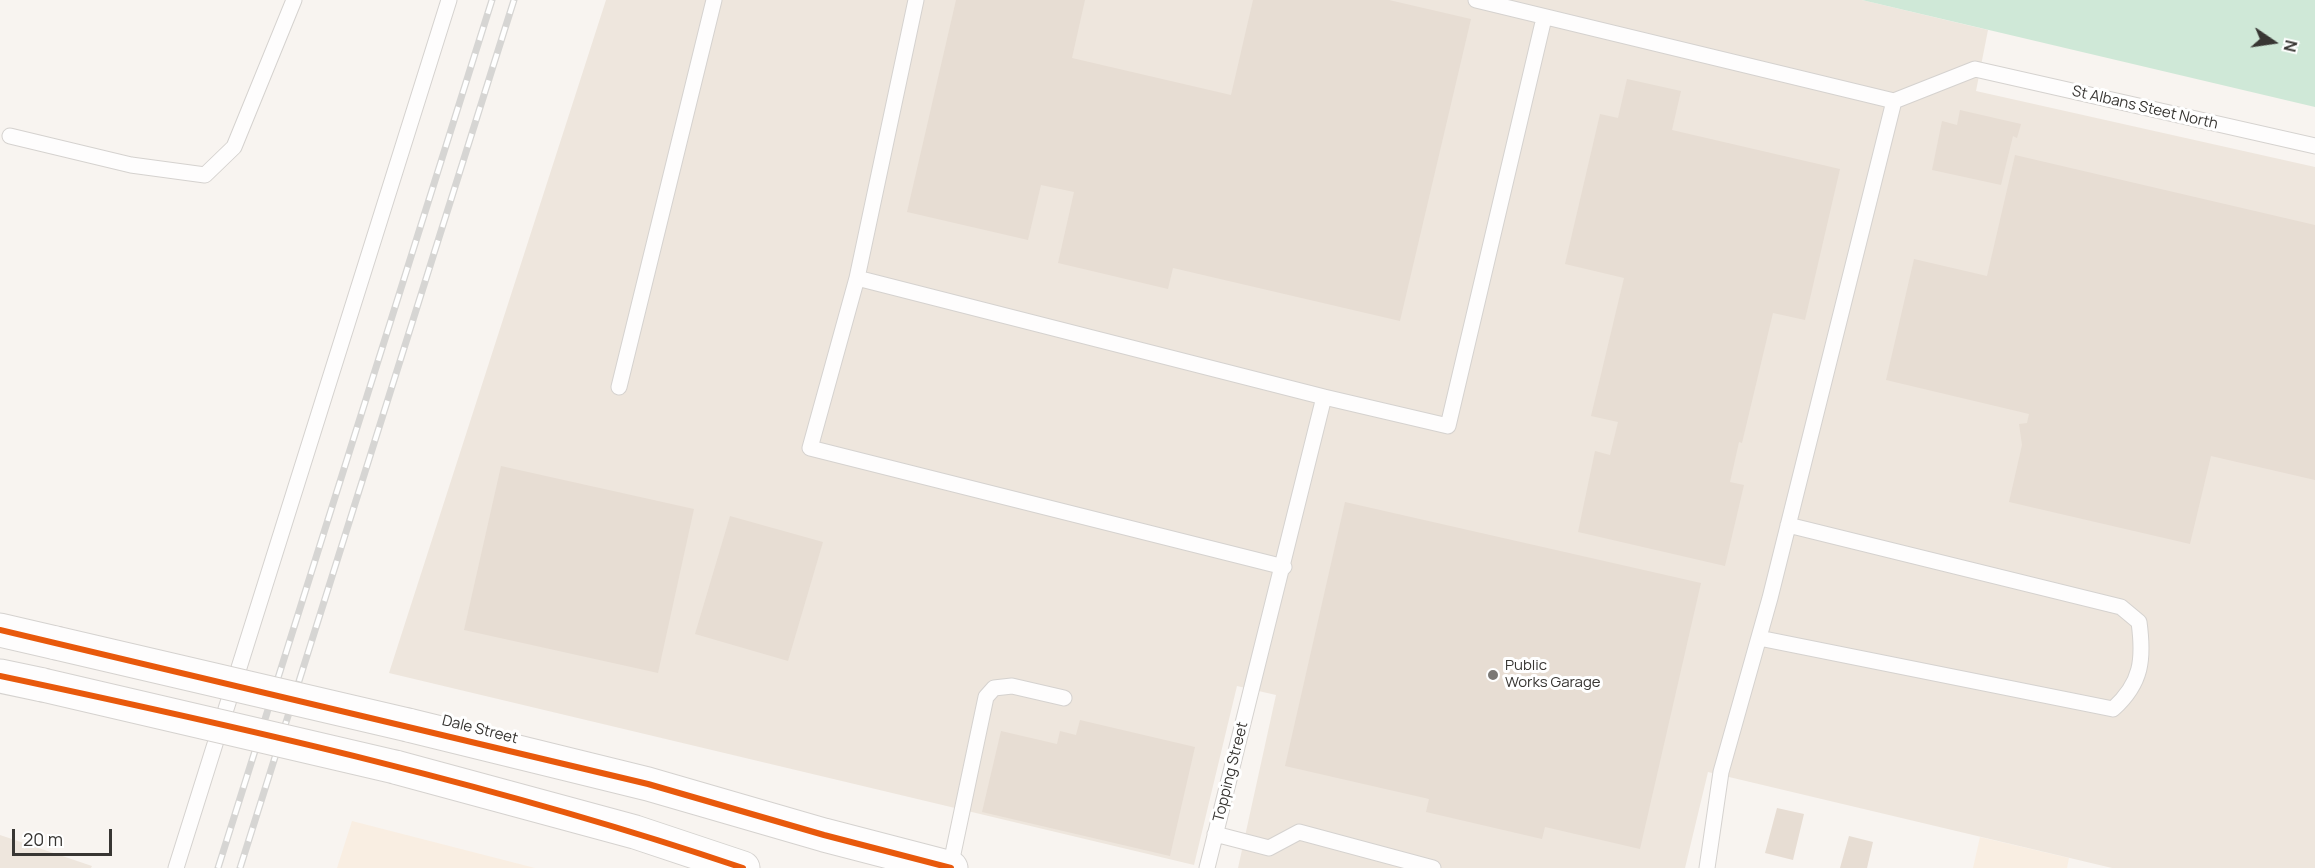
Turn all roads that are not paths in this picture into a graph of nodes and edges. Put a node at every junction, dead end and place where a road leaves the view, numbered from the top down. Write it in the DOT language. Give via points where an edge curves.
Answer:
graph roads {
  1 [pos="294,0"];
  2 [pos="449,0"];
  3 [pos="714,0"];
  4 [pos="916,0"];
  5 [pos="1476,0"];
  6 [pos="1544,18"];
  7 [pos="1894,101"];
  8 [pos="10,136"];
  9 [pos="2315,146"];
  10 [pos="857,278"];
  11 [pos="619,387"];
  12 [pos="1324,397"];
  13 [pos="1788,525"];
  14 [pos="1284,567"];
  15 [pos="0,630"];
  16 [pos="1759,638"];
  17 [pos="0,676"];
  18 [pos="1064,698"];
  19 [pos="1215,834"];
  20 [pos="176,868"];
  21 [pos="743,868"];
  22 [pos="950,868"];
  23 [pos="1207,868"];
  24 [pos="1433,868"];
  25 [pos="1707,868"];
  1 -- 8 [label="lane" via="234,147 205,175 131,165"];
  2 -- 20 [label="lane"];
  3 -- 11 [label="lane"];
  4 -- 10 [label="lane"];
  5 -- 6 [label="lane"];
  6 -- 7 [label="lane"];
  6 -- 12 [label="lane" via="1448,426"];
  7 -- 9 [label="lane, St Albans Steet North" via="1975,69"];
  7 -- 13 [label="lane"];
  10 -- 12 [label="lane"];
  10 -- 14 [label="lane" via="810,448"];
  12 -- 14 [label="lane, Topping Street"];
  13 -- 16 [label="lane"];
  13 -- 16 [label="lane" via="2121,608 2139,622 2143,652 2130,694 2113,709"];
  14 -- 19 [label="lane, Topping Street"];
  15 -- 22 [label="main road, Dale Street, bridge" via="648,784"];
  16 -- 25 [label="lane" via="1721,772"];
  17 -- 21 [label="main road, bridge" via="395,767 635,832"];
  18 -- 22 [label="lane" via="1012,686 994,688 986,697"];
  19 -- 23 [label="lane, Topping Street"];
  19 -- 24 [label="lane" via="1269,848 1299,832"];
}
